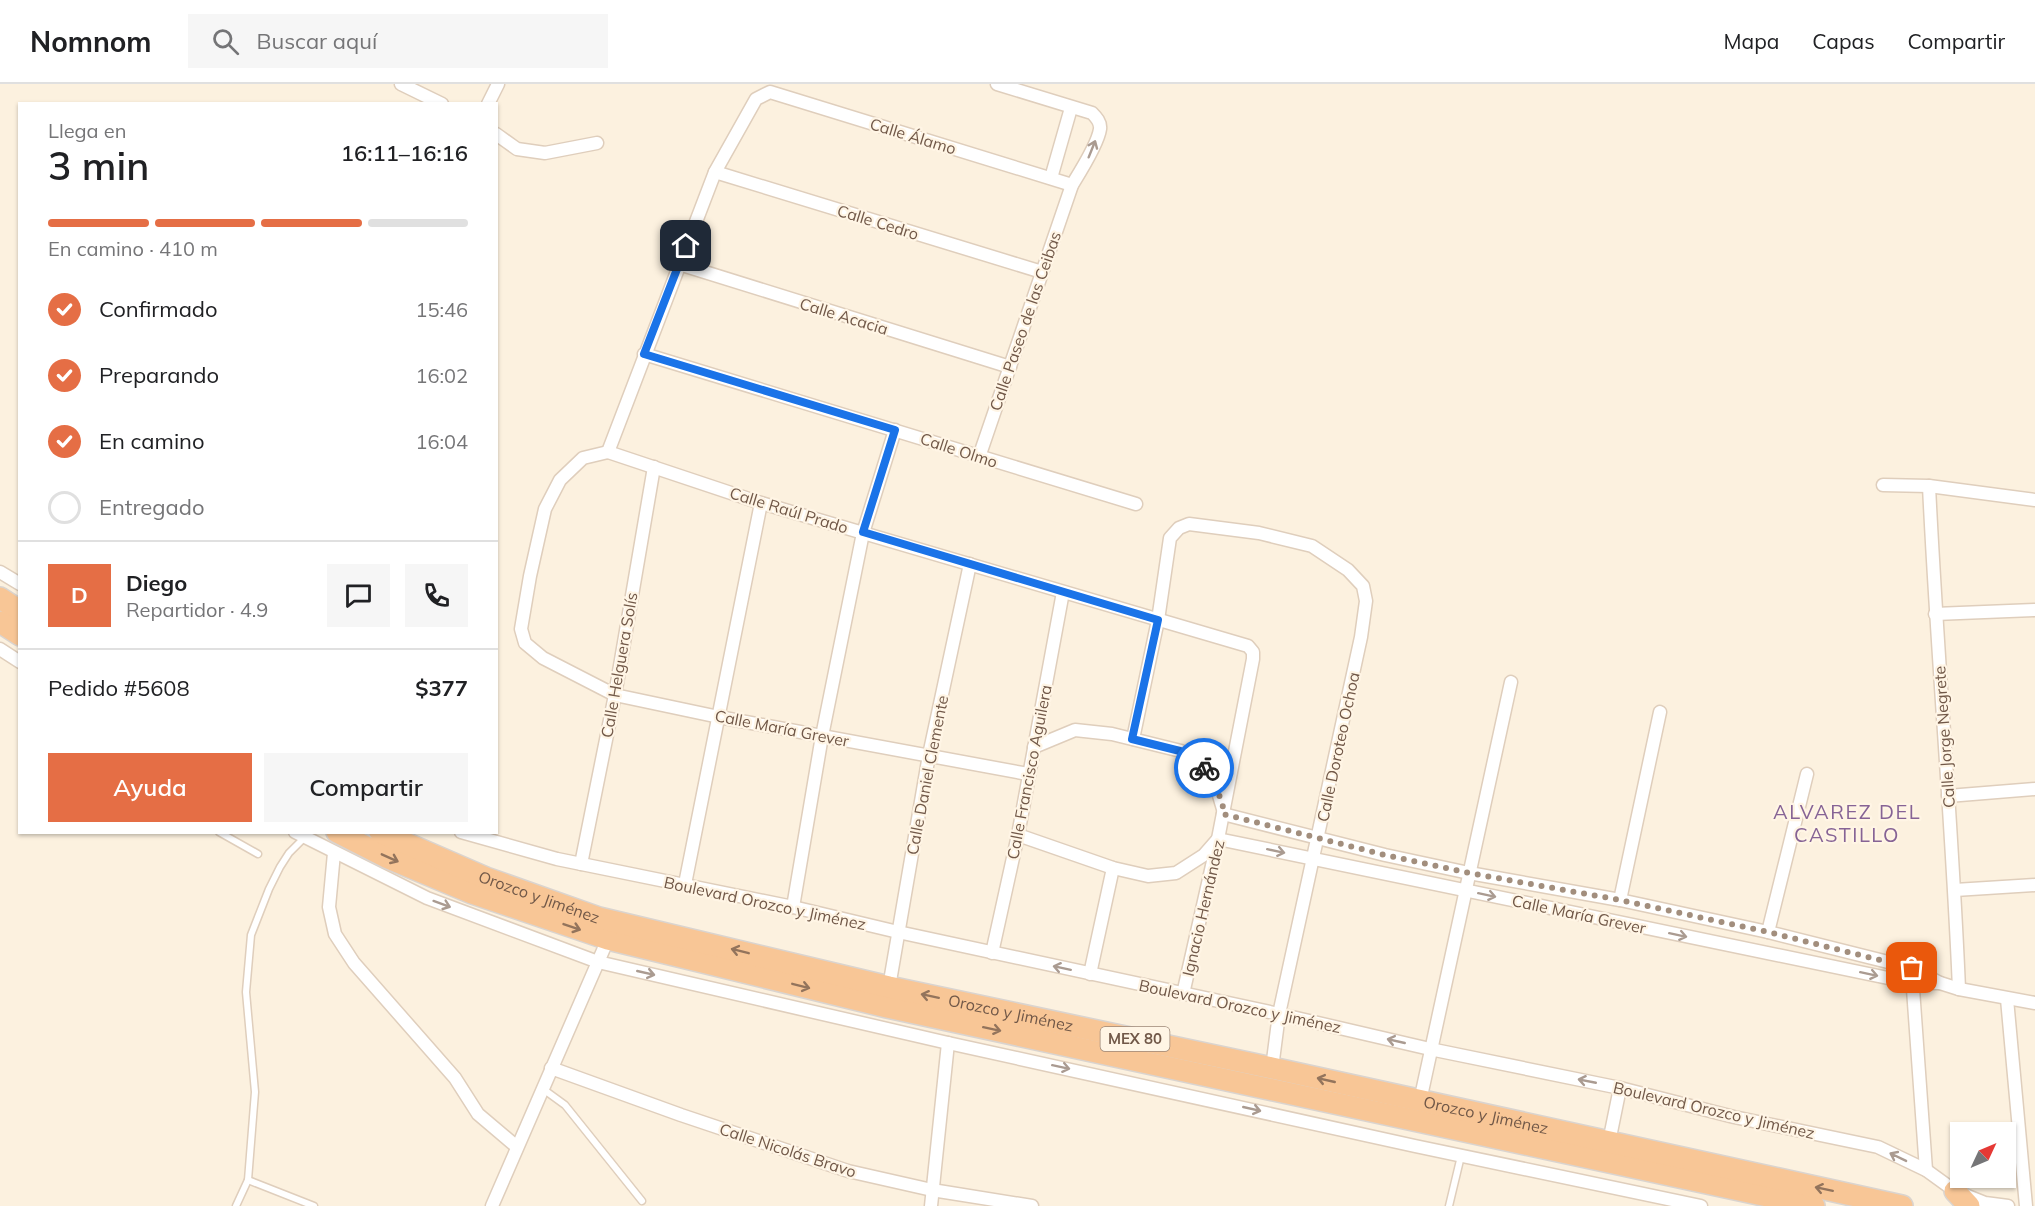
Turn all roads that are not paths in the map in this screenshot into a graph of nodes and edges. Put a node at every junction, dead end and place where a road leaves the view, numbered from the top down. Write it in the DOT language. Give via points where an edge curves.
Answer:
graph roads {
  1 [pos="401,84"];
  2 [pos="498,84"];
  3 [pos="997,84"];
  4 [pos="438,102"];
  5 [pos="489,102"];
  6 [pos="1071,108"];
  7 [pos="498,135"];
  8 [pos="597,143"];
  9 [pos="715,172"];
  10 [pos="1051,178"];
  11 [pos="1072,185"];
  12 [pos="679,264"];
  13 [pos="1042,272"];
  14 [pos="644,354"];
  15 [pos="1010,367"];
  16 [pos="895,430"];
  17 [pos="608,452"];
  18 [pos="979,457"];
  19 [pos="654,467"];
  20 [pos="1883,485"];
  21 [pos="1929,486"];
  22 [pos="2035,500"];
  23 [pos="761,503"];
  24 [pos="1136,504"];
  25 [pos="863,532"];
  26 [pos="970,564"];
  27 [pos="0,572"];
  28 [pos="18,583"];
  29 [pos="1063,592"];
  30 [pos="0,598"];
  31 [pos="18,610"];
  32 [pos="2035,610"];
  33 [pos="1935,614"];
  34 [pos="1158,620"];
  35 [pos="0,622"];
  36 [pos="18,634"];
  37 [pos="1248,646"];
  38 [pos="0,649"];
  39 [pos="18,661"];
  40 [pos="1511,682"];
  41 [pos="615,695"];
  42 [pos="1660,712"];
  43 [pos="719,717"];
  44 [pos="822,736"];
  45 [pos="1132,739"];
  46 [pos="1034,747"];
  47 [pos="929,755"];
  48 [pos="1028,774"];
  49 [pos="1807,774"];
  50 [pos="2035,789"];
  51 [pos="1948,796"];
  52 [pos="1224,812"];
  53 [pos="223,834"];
  54 [pos="385,834"];
  55 [pos="468,834"];
  56 [pos="299,835"];
  57 [pos="1018,835"];
  58 [pos="1318,838"];
  59 [pos="1218,839"];
  60 [pos="336,843"];
  61 [pos="258,854"];
  62 [pos="1314,859"];
  63 [pos="581,864"];
  64 [pos="1113,868"];
  65 [pos="1469,873"];
  66 [pos="685,884"];
  67 [pos="2035,885"];
  68 [pos="1465,890"];
  69 [pos="1955,890"];
  70 [pos="1620,900"];
  71 [pos="793,907"];
  72 [pos="898,932"];
  73 [pos="1768,932"];
  74 [pos="608,939"];
  75 [pos="992,953"];
  76 [pos="598,962"];
  77 [pos="1912,968"];
  78 [pos="1089,974"];
  79 [pos="1912,983"];
  80 [pos="1940,983"];
  81 [pos="889,987"];
  82 [pos="1959,989"];
  83 [pos="1183,994"];
  84 [pos="2007,999"];
  85 [pos="2035,1003"];
  86 [pos="1279,1014"];
  87 [pos="948,1043"];
  88 [pos="1430,1049"];
  89 [pos="551,1068"];
  90 [pos="1272,1068"];
  91 [pos="1620,1088"];
  92 [pos="543,1089"];
  93 [pos="1420,1101"];
  94 [pos="1609,1142"];
  95 [pos="517,1147"];
  96 [pos="1461,1156"];
  97 [pos="1926,1170"];
  98 [pos="248,1180"];
  99 [pos="932,1190"];
  100 [pos="1962,1198"];
  101 [pos="642,1201"];
  102 [pos="236,1206"];
  103 [pos="314,1206"];
  104 [pos="492,1206"];
  105 [pos="931,1206"];
  106 [pos="1032,1206"];
  107 [pos="1449,1206"];
  108 [pos="1701,1206"];
  109 [pos="1815,1206"];
  110 [pos="1902,1206"];
  111 [pos="2008,1206"];
  112 [pos="2026,1206"];
  1 -- 4 [label="street"];
  2 -- 5 [label="street"];
  3 -- 6 [label="street"];
  6 -- 10 [label="street"];
  11 -- 6 [label="street, Calle Paseo de las Ceibas, one-way" via="1100,128 1092,113"];
  7 -- 8 [label="street" via="517,149 545,153"];
  9 -- 10 [label="street, Calle Álamo" via="756,99 770,92"];
  9 -- 12 [label="street"];
  9 -- 13 [label="street, Calle Cedro"];
  10 -- 11 [label="street, Calle Álamo"];
  11 -- 13 [label="street, Calle Paseo de las Ceibas"];
  12 -- 14 [label="street"];
  12 -- 15 [label="street, Calle Acacia"];
  13 -- 15 [label="street, Calle Paseo de las Ceibas"];
  14 -- 16 [label="street, Calle Olmo"];
  14 -- 17 [label="street"];
  15 -- 18 [label="street, Calle Paseo de las Ceibas"];
  16 -- 18 [label="street, Calle Olmo"];
  16 -- 25 [label="street"];
  17 -- 19 [label="street, Calle Raúl Prado"];
  17 -- 41 [label="street, Calle María Grever" via="583,458 560,480 545,509 521,629 525,643 543,658"];
  18 -- 24 [label="street, Calle Olmo"];
  19 -- 23 [label="street, Calle Raúl Prado"];
  19 -- 41 [label="street, Calle Helguera Solís"];
  20 -- 21 [label="street"];
  21 -- 22 [label="street"];
  21 -- 33 [label="street, Calle Jorge Negrete"];
  23 -- 25 [label="street, Calle Raúl Prado"];
  23 -- 43 [label="street"];
  25 -- 26 [label="street, Calle Raúl Prado"];
  25 -- 44 [label="street"];
  26 -- 29 [label="street, Calle Raúl Prado"];
  26 -- 47 [label="street, Calle Daniel Clemente"];
  27 -- 28 [label="street"];
  29 -- 34 [label="street, Calle Raúl Prado"];
  29 -- 46 [label="street, Calle Francisco Aguilera"];
  30 -- 31 [label="highway"];
  32 -- 33 [label="street"];
  33 -- 51 [label="street, Calle Jorge Negrete"];
  34 -- 37 [label="street, Calle Raúl Prado"];
  34 -- 45 [label="street"];
  34 -- 58 [label="street, Calle Doroteo Ochoa" via="1170,538 1189,524 1259,533 1312,546 1348,570 1363,586 1366,601 1361,637"];
  35 -- 36 [label="highway"];
  37 -- 52 [label="street, Ignacio Hernández" via="1253,659"];
  38 -- 39 [label="street"];
  40 -- 65 [label="street"];
  41 -- 43 [label="street, Calle María Grever"];
  41 -- 63 [label="street, Calle Helguera Solís"];
  42 -- 70 [label="street"];
  43 -- 44 [label="street, Calle María Grever"];
  43 -- 66 [label="street"];
  44 -- 47 [label="street, Calle María Grever"];
  44 -- 71 [label="street"];
  45 -- 46 [label="street" via="1075,730"];
  45 -- 52 [label="street" via="1180,751 1205,769 1215,782"];
  46 -- 48 [label="street, Calle Francisco Aguilera"];
  47 -- 48 [label="street, Calle María Grever"];
  47 -- 72 [label="street, Calle Daniel Clemente"];
  48 -- 57 [label="street, Calle Francisco Aguilera"];
  49 -- 73 [label="street"];
  50 -- 51 [label="street"];
  51 -- 69 [label="street, Calle Jorge Negrete"];
  52 -- 58 [label="street, Calle María Grever"];
  52 -- 59 [label="street, Ignacio Hernández"];
  53 -- 61 [label="lane"];
  81 -- 54 [label="highway, Orozco y Jiménez / MEX 80, one-way" via="599,918 486,878"];
  55 -- 63 [label="street, Boulevard Orozco y Jiménez"];
  56 -- 60 [label="street"];
  56 -- 98 [label="lane" via="268,889 251,935 246,993 255,1092"];
  57 -- 64 [label="street"];
  57 -- 75 [label="street, Calle Francisco Aguilera"];
  58 -- 62 [label="street, Calle Doroteo Ochoa"];
  58 -- 65 [label="street, Calle María Grever"];
  59 -- 62 [label="street, Calle María Grever, one-way"];
  59 -- 64 [label="street" via="1204,855 1176,873 1148,876"];
  59 -- 83 [label="street, Ignacio Hernández"];
  60 -- 74 [label="highway, Orozco y Jiménez / MEX 80, one-way" via="386,857 471,893"];
  60 -- 76 [label="street, one-way" via="428,898"];
  60 -- 95 [label="street" via="329,907 335,934 354,963 454,1078 478,1114"];
  62 -- 68 [label="street, Calle María Grever"];
  62 -- 86 [label="street, Calle Doroteo Ochoa"];
  63 -- 66 [label="street, Boulevard Orozco y Jiménez"];
  64 -- 78 [label="street"];
  65 -- 68 [label="street"];
  65 -- 70 [label="street, Calle María Grever"];
  66 -- 71 [label="street, Boulevard Orozco y Jiménez"];
  67 -- 69 [label="street"];
  68 -- 79 [label="street, Calle María Grever, one-way"];
  68 -- 88 [label="street"];
  69 -- 82 [label="street, Calle Jorge Negrete"];
  70 -- 73 [label="street, Calle María Grever"];
  71 -- 72 [label="street, Boulevard Orozco y Jiménez"];
  72 -- 75 [label="street, Boulevard Orozco y Jiménez"];
  72 -- 81 [label="street, Calle Daniel Clemente"];
  73 -- 77 [label="street, Calle María Grever"];
  74 -- 76 [label="street"];
  74 -- 109 [label="highway, Orozco y Jiménez / MEX 80, one-way" via="887,1007"];
  78 -- 75 [label="street, Boulevard Orozco y Jiménez, one-way"];
  76 -- 87 [label="street, one-way"];
  76 -- 89 [label="street"];
  77 -- 79 [label="street"];
  77 -- 80 [label="street, Calle María Grever"];
  78 -- 83 [label="street, Boulevard Orozco y Jiménez"];
  79 -- 80 [label="street, Calle María Grever"];
  79 -- 97 [label="street"];
  80 -- 82 [label="street, Calle María Grever"];
  90 -- 81 [label="highway, Orozco y Jiménez / MEX 80, one-way"];
  82 -- 84 [label="street, Calle María Grever"];
  83 -- 86 [label="street, Boulevard Orozco y Jiménez"];
  84 -- 85 [label="street, Calle María Grever"];
  84 -- 112 [label="street"];
  88 -- 86 [label="street, Boulevard Orozco y Jiménez, one-way"];
  86 -- 90 [label="street, Calle Doroteo Ochoa"];
  87 -- 96 [label="street, one-way"];
  87 -- 99 [label="street"];
  91 -- 88 [label="street, Boulevard Orozco y Jiménez, one-way"];
  88 -- 93 [label="street"];
  89 -- 92 [label="street"];
  89 -- 99 [label="street, Calle Nicolás Bravo" via="848,1171"];
  93 -- 90 [label="highway, Orozco y Jiménez / MEX 80, one-way"];
  91 -- 94 [label="street"];
  97 -- 91 [label="street, Boulevard Orozco y Jiménez, one-way" via="1878,1147"];
  92 -- 95 [label="street"];
  92 -- 101 [label="lane" via="565,1105"];
  93 -- 94 [label="highway, Orozco y Jiménez / MEX 80"];
  110 -- 94 [label="highway, Orozco y Jiménez / MEX 80, one-way"];
  95 -- 104 [label="street"];
  96 -- 107 [label="lane"];
  96 -- 108 [label="street"];
  97 -- 100 [label="street, Boulevard Orozco y Jiménez"];
  98 -- 102 [label="lane"];
  98 -- 103 [label="lane"];
  99 -- 105 [label="street"];
  99 -- 106 [label="street, Calle Nicolás Bravo"];
  100 -- 111 [label="street, Boulevard Orozco y Jiménez"];
}
